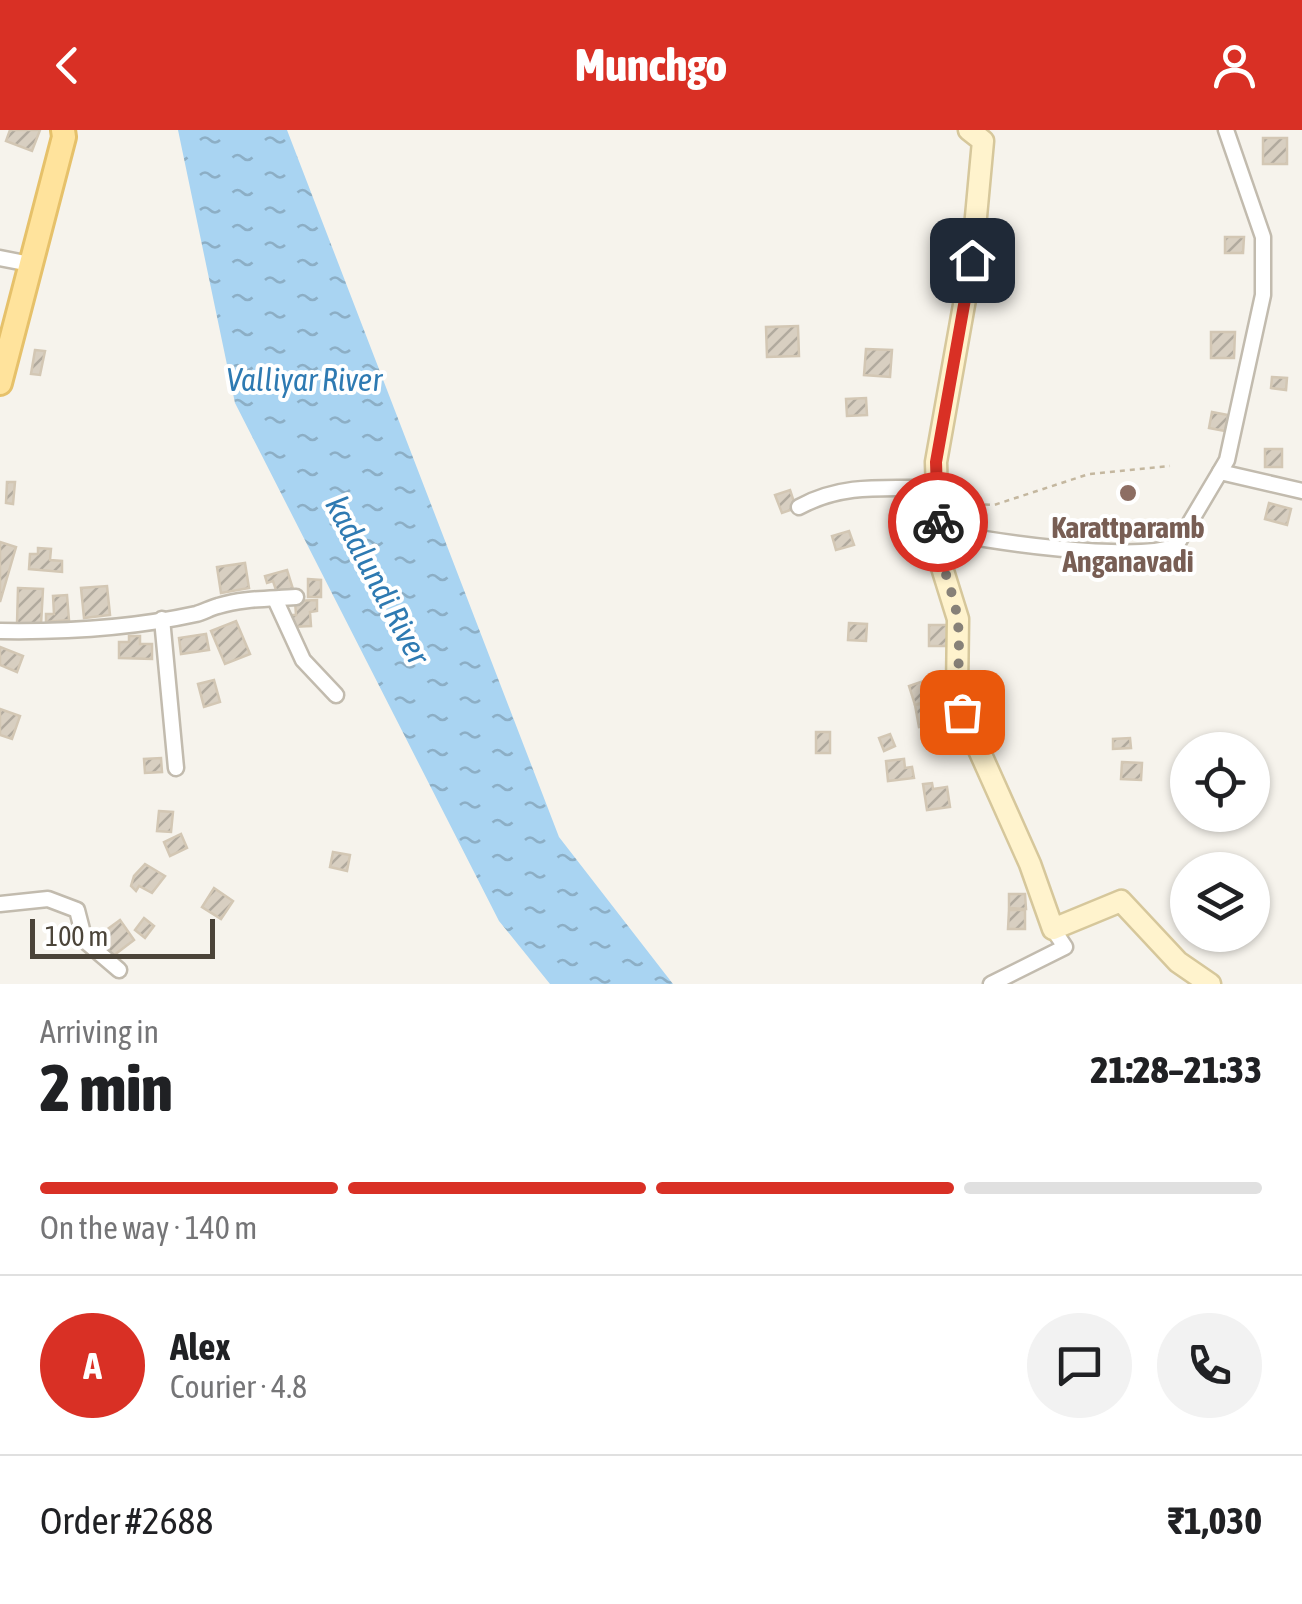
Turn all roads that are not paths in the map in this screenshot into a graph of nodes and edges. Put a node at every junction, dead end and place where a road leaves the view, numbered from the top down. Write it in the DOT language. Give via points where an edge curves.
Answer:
graph roads {
  1 [pos="63,130"];
  2 [pos="968,130"];
  3 [pos="1226,130"];
  4 [pos="0,258"];
  5 [pos="30,264"];
  6 [pos="0,383"];
  7 [pos="1220,472"];
  8 [pos="1302,491"];
  9 [pos="939,495"];
  10 [pos="800,507"];
  11 [pos="937,530"];
  12 [pos="296,597"];
  13 [pos="275,599"];
  14 [pos="162,618"];
  15 [pos="0,630"];
  16 [pos="336,695"];
  17 [pos="176,768"];
  18 [pos="0,904"];
  19 [pos="1053,929"];
  20 [pos="118,970"];
  21 [pos="990,984"];
  22 [pos="1210,984"];
  1 -- 5 [label="main road"];
  2 -- 9 [label="main road" via="983,140 972,260 936,462"];
  3 -- 7 [label="street" via="1262,237 1263,295"];
  4 -- 5 [label="street"];
  5 -- 6 [label="main road"];
  7 -- 8 [label="street"];
  7 -- 11 [label="street" via="1168,549 1049,547"];
  9 -- 10 [label="street" via="841,489"];
  9 -- 11 [label="main road"];
  11 -- 19 [label="main road" via="958,619 962,712"];
  12 -- 13 [label="street"];
  13 -- 14 [label="street"];
  13 -- 16 [label="street" via="303,660"];
  14 -- 15 [label="street" via="48,632"];
  14 -- 17 [label="street"];
  18 -- 20 [label="street" via="48,898 77,910 85,941"];
  19 -- 21 [label="street" via="1065,947"];
  19 -- 22 [label="main road" via="1121,901 1178,962"];
}
